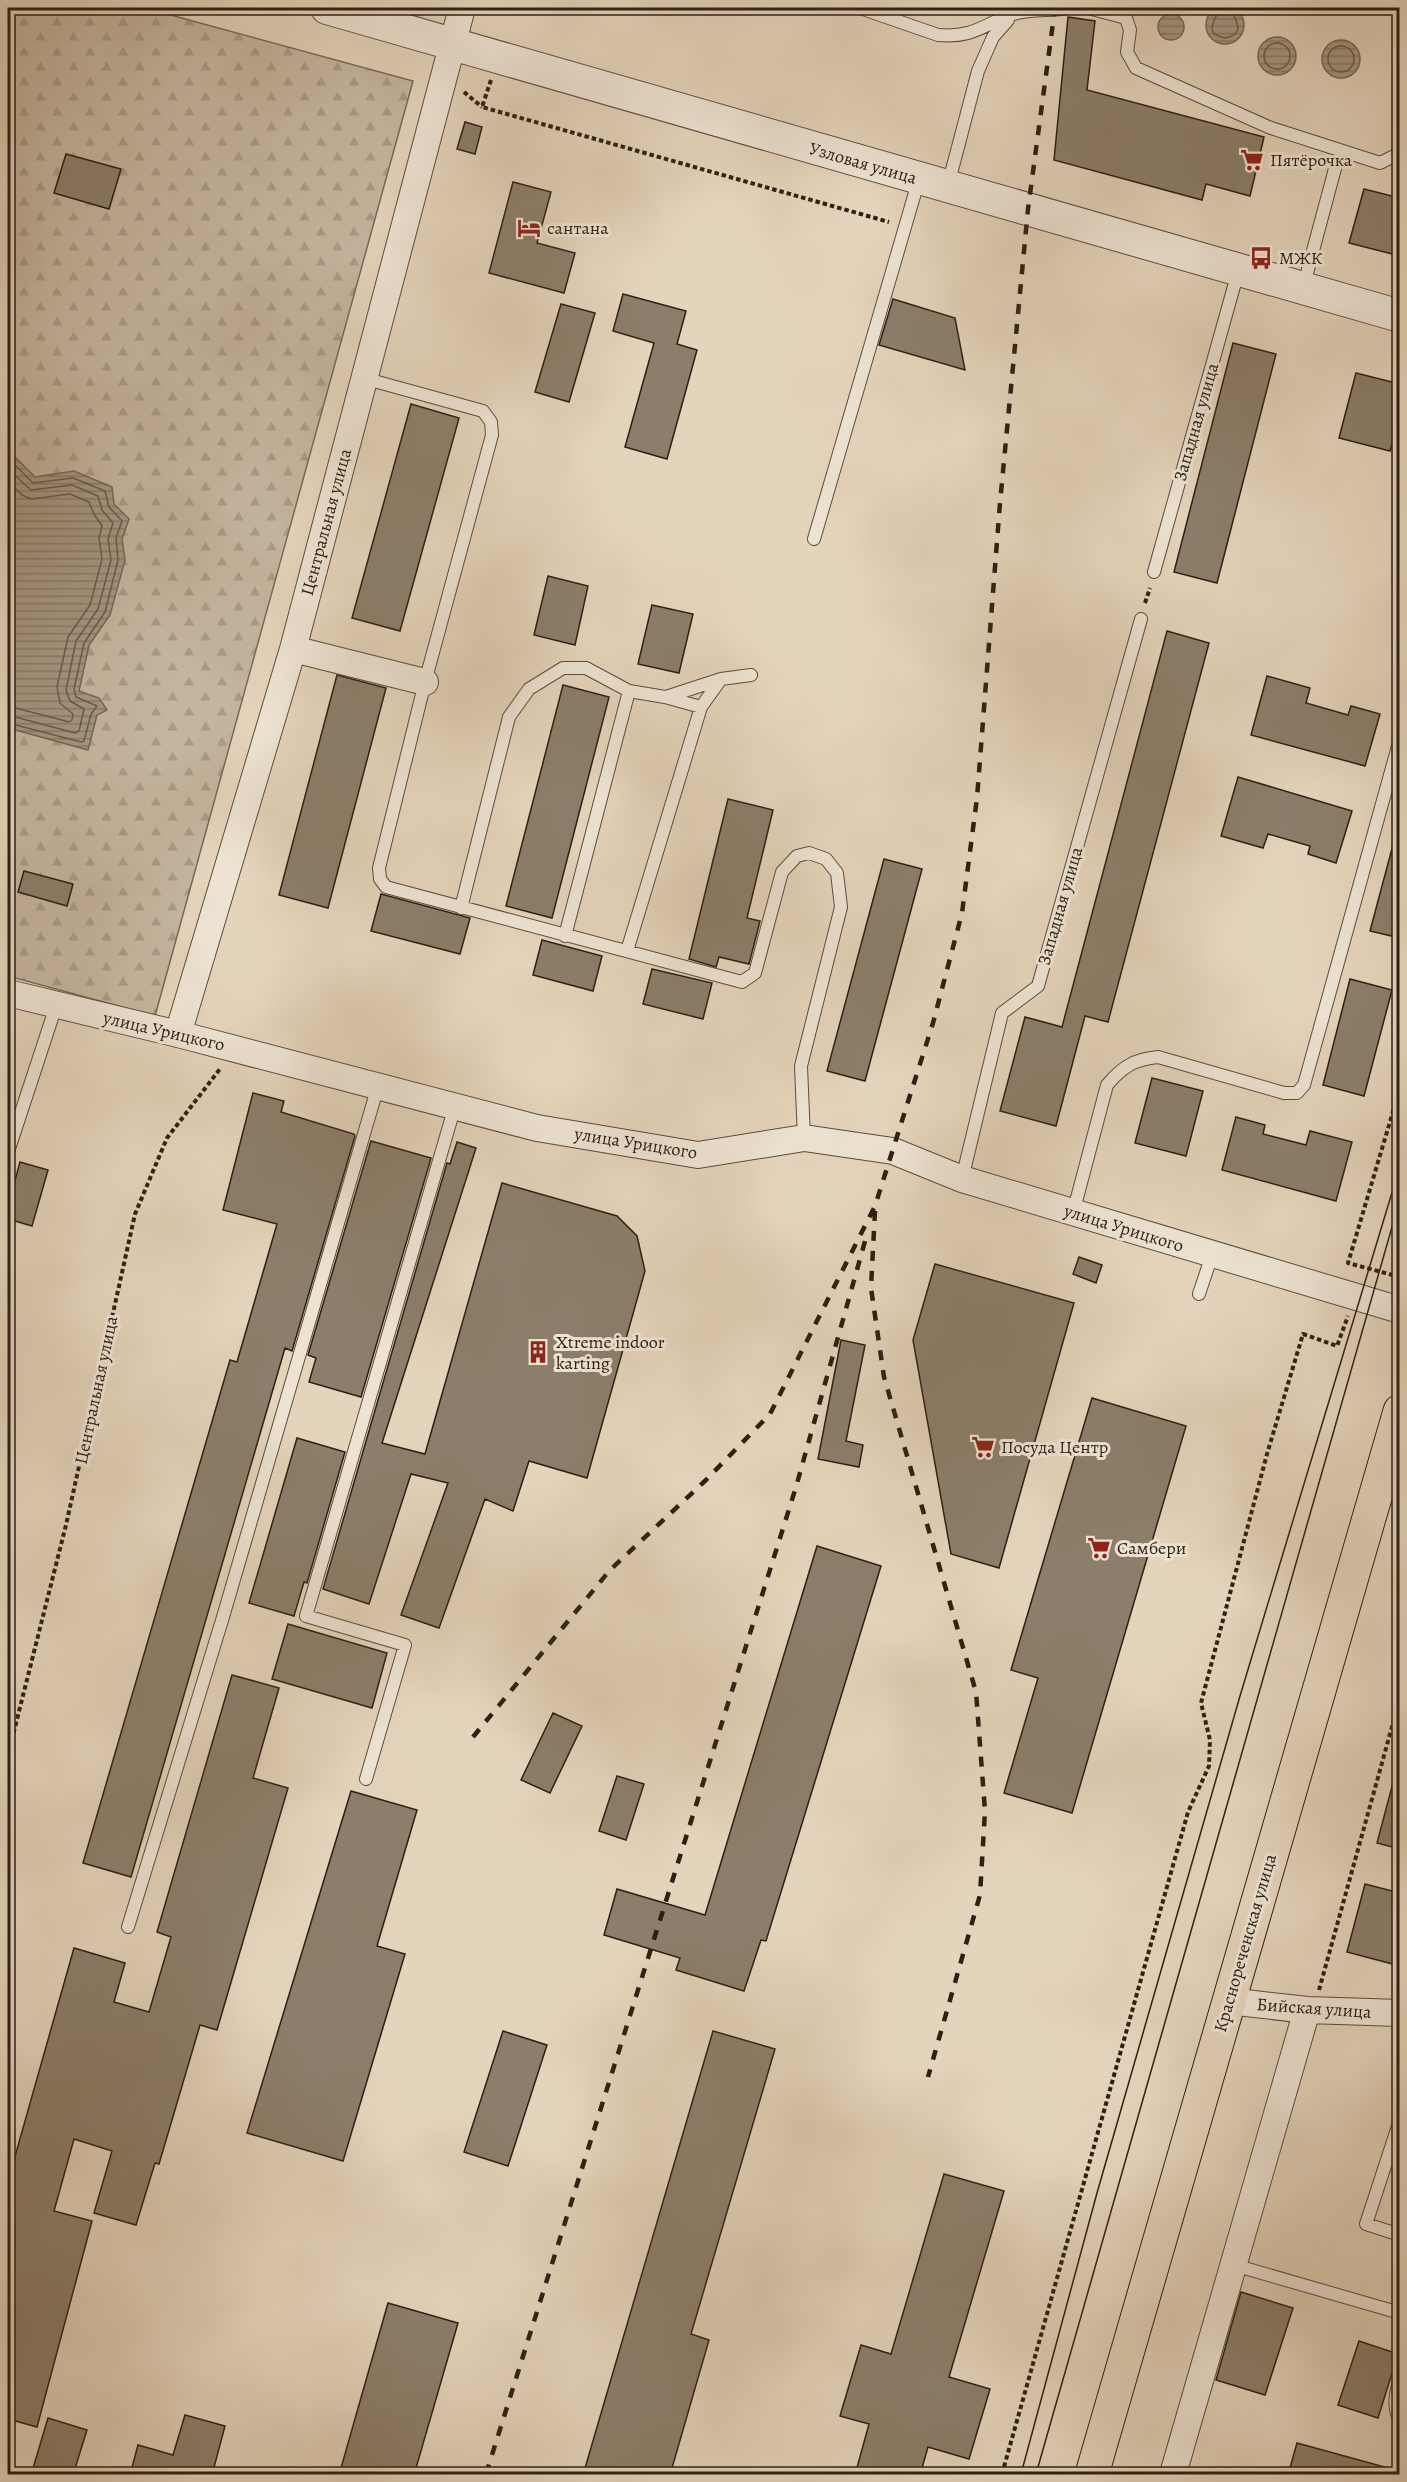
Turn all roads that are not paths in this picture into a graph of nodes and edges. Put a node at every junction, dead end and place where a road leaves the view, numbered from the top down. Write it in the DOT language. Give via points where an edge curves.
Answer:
graph roads {
  1 [pos="327,8"];
  2 [pos="462,8"];
  3 [pos="860,8"];
  4 [pos="1068,8"];
  5 [pos="1088,8"];
  6 [pos="1013,15"];
  7 [pos="451,44"];
  8 [pos="1340,150"];
  9 [pos="1400,153"];
  10 [pos="933,183"];
  11 [pos="1238,272"];
  12 [pos="1302,289"];
  13 [pos="1400,316"];
  14 [pos="363,378"];
  15 [pos="814,539"];
  16 [pos="1154,572"];
  17 [pos="1141,619"];
  18 [pos="293,649"];
  19 [pos="751,675"];
  20 [pos="721,679"];
  21 [pos="425,682"];
  22 [pos="629,692"];
  23 [pos="665,697"];
  24 [pos="700,707"];
  25 [pos="1400,739"];
  26 [pos="461,908"];
  27 [pos="565,936"];
  28 [pos="627,951"];
  29 [pos="8,993"];
  30 [pos="56,1006"];
  31 [pos="178,1034"];
  32 [pos="378,1086"];
  33 [pos="455,1106"];
  34 [pos="804,1138"];
  35 [pos="8,1152"];
  36 [pos="962,1179"];
  37 [pos="1073,1213"];
  38 [pos="1212,1255"];
  39 [pos="1199,1294"];
  40 [pos="1400,1310"];
  41 [pos="1400,1412"];
  42 [pos="366,1779"];
  43 [pos="128,1927"];
  44 [pos="1228,2001"];
  45 [pos="1310,2010"];
  46 [pos="1400,2013"];
  47 [pos="1400,2120"];
  48 [pos="1400,2235"];
  49 [pos="1234,2265"];
  50 [pos="1400,2313"];
  51 [pos="1400,2378"];
  52 [pos="1400,2420"];
  53 [pos="1092,2475"];
  54 [pos="1173,2475"];
  1 -- 7 [label="street, Узловая улица"];
  2 -- 7 [label="street, Центральная улица"];
  3 -- 6 [label="lane" via="951,36 973,33"];
  4 -- 6 [label="lane"];
  5 -- 8 [label="lane" via="1126,18 1130,30 1127,52 1136,68 1270,128"];
  6 -- 10 [label="lane" via="993,37 961,128"];
  7 -- 10 [label="street, Узловая улица"];
  7 -- 14 [label="street, Центральная улица"];
  8 -- 9 [label="lane" via="1380,164"];
  8 -- 12 [label="lane"];
  10 -- 11 [label="street, Узловая улица"];
  10 -- 15 [label="lane" via="905,227"];
  11 -- 12 [label="street, Узловая улица"];
  11 -- 16 [label="lane, Западная улица"];
  12 -- 13 [label="street, Узловая улица"];
  14 -- 18 [label="street, Центральная улица"];
  14 -- 21 [label="lane" via="483,411 491,422 492,435"];
  17 -- 36 [label="lane, Западная улица" via="1038,986 1002,1013"];
  18 -- 21 [label="street"];
  18 -- 31 [label="street, Центральная улица"];
  19 -- 20 [label="lane"];
  20 -- 23 [label="lane"];
  20 -- 24 [label="lane"];
  21 -- 26 [label="lane" via="379,868 380,879 386,887"];
  22 -- 23 [label="lane"];
  22 -- 26 [label="lane" via="586,668 563,668 530,689 509,717"];
  22 -- 27 [label="lane"];
  23 -- 24 [label="lane"];
  24 -- 28 [label="lane"];
  25 -- 37 [label="lane" via="1304,1085 1297,1093 1284,1094 1158,1057 1130,1064 1107,1085"];
  26 -- 27 [label="lane"];
  27 -- 28 [label="lane"];
  28 -- 34 [label="lane" via="742,982 755,973 782,872 797,856 809,853 826,859 837,873 841,907 801,1066"];
  29 -- 30 [label="street, улица Урицкого"];
  30 -- 31 [label="street, улица Урицкого"];
  30 -- 35 [label="lane"];
  31 -- 32 [label="street, улица Урицкого"];
  32 -- 33 [label="street, улица Урицкого"];
  32 -- 43 [label="lane"];
  33 -- 34 [label="street, улица Урицкого" via="537,1128 698,1155"];
  33 -- 42 [label="lane" via="306,1616 405,1645"];
  34 -- 36 [label="street, улица Урицкого" via="893,1151"];
  36 -- 37 [label="street, улица Урицкого"];
  37 -- 38 [label="street, улица Урицкого"];
  38 -- 39 [label="lane"];
  38 -- 40 [label="street, улица Урицкого"];
  41 -- 44 [label="main road, Краснореченская улица"];
  44 -- 45 [label="street, Бийская улица"];
  44 -- 53 [label="main road, Краснореченская улица"];
  45 -- 46 [label="street, Бийская улица"];
  45 -- 49 [label="street"];
  47 -- 48 [label="lane" via="1366,2224"];
  49 -- 50 [label="lane"];
  49 -- 54 [label="street"];
  51 -- 52 [label="lane" via="1395,2396"];
}
